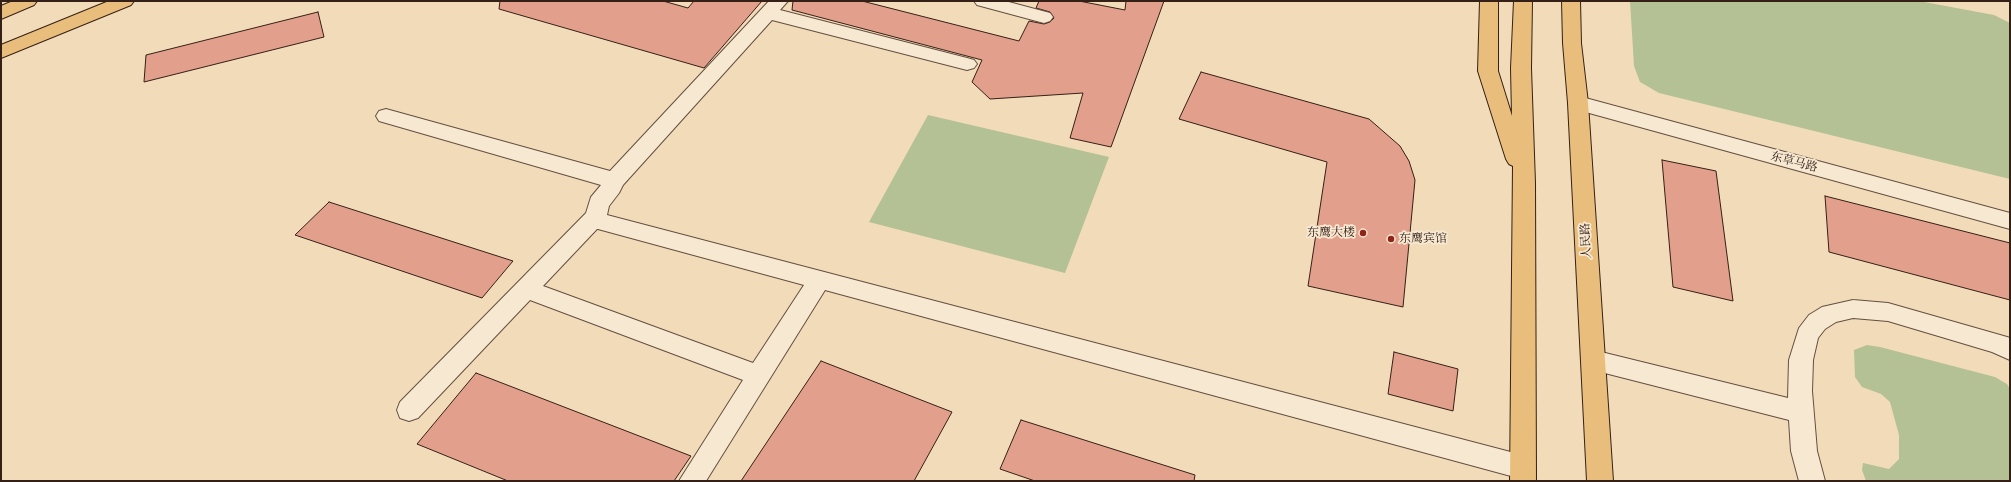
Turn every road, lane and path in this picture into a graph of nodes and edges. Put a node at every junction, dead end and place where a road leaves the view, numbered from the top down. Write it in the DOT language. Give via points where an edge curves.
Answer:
graph roads {
  1 [pos="28,1"];
  2 [pos="125,1"];
  3 [pos="982,1"];
  4 [pos="1489,1"];
  5 [pos="1523,1"];
  6 [pos="1571,1"];
  7 [pos="773,7"];
  8 [pos="1,13"];
  9 [pos="1044,17"];
  10 [pos="1,52"];
  11 [pos="966,64"];
  12 [pos="1578,103"];
  13 [pos="386,116"];
  14 [pos="612,183"];
  15 [pos="1524,183"];
  16 [pos="596,216"];
  17 [pos="2010,221"];
  18 [pos="819,280"];
  19 [pos="526,289"];
  20 [pos="2010,350"];
  21 [pos="1593,360"];
  22 [pos="758,375"];
  23 [pos="409,410"];
  24 [pos="1802,412"];
  25 [pos="1522,474"];
  26 [pos="692,481"];
  27 [pos="1600,481"];
  28 [pos="1812,481"];
  1 -- 8 [label="main road"];
  2 -- 10 [label="main road"];
  3 -- 9 [label="street"];
  4 -- 15 [label="main road" via="1488,71"];
  5 -- 15 [label="main road" via="1521,68"];
  6 -- 12 [label="main road, 人民路"];
  7 -- 11 [label="street"];
  7 -- 14 [label="street"];
  12 -- 17 [label="street, 东草马路"];
  12 -- 21 [label="main road, 人民路"];
  13 -- 14 [label="street" via="606,178"];
  14 -- 16 [label="street" via="612,188 599,203"];
  15 -- 25 [label="main road"];
  16 -- 18 [label="street" via="598,221"];
  16 -- 19 [label="street"];
  18 -- 22 [label="street"];
  18 -- 25 [label="street"];
  19 -- 22 [label="street"];
  19 -- 23 [label="street"];
  20 -- 24 [label="street" via="1999,344 1888,312 1853,309 1830,314 1817,322 1807,335 1801,368"];
  21 -- 24 [label="street"];
  21 -- 27 [label="main road, 人民路"];
  22 -- 26 [label="street"];
  24 -- 28 [label="street" via="1804,451"];
}
